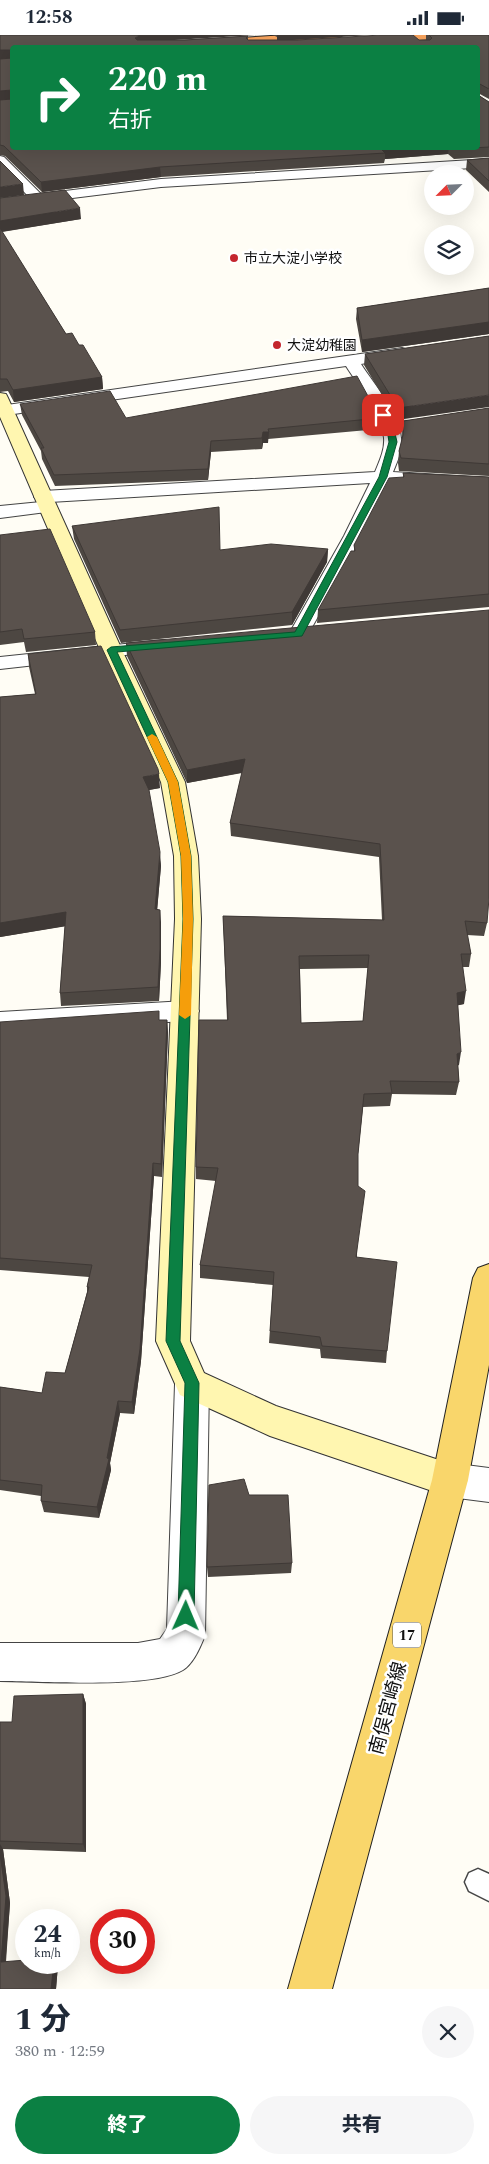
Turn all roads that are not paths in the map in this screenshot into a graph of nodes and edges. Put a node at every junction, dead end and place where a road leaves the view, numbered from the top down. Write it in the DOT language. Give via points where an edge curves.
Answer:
graph roads {
  1 [pos="338,35"];
  2 [pos="449,35"];
  3 [pos="412,36"];
  4 [pos="366,40"];
  5 [pos="347,42"];
  6 [pos="211,43"];
  7 [pos="291,45"];
  8 [pos="422,45"];
  9 [pos="0,160"];
  10 [pos="489,163"];
  11 [pos="38,198"];
  12 [pos="0,203"];
  13 [pos="415,351"];
  14 [pos="350,360"];
  15 [pos="2,406"];
  16 [pos="410,425"];
  17 [pos="390,429"];
  18 [pos="383,477"];
  19 [pos="489,483"];
  20 [pos="45,502"];
  21 [pos="0,512"];
  22 [pos="327,632"];
  23 [pos="180,644"];
  24 [pos="111,650"];
  25 [pos="0,663"];
  26 [pos="185,1011"];
  27 [pos="0,1022"];
  28 [pos="489,1278"];
  29 [pos="192,1383"];
  30 [pos="450,1480"];
  31 [pos="489,1485"];
  32 [pos="0,1662"];
  33 [pos="310,1989"];
  1 -- 6 [label="highway"];
  2 -- 3 [label="highway"];
  3 -- 4 [label="highway"];
  3 -- 8 [label="street"];
  5 -- 7 [label="highway"];
  9 -- 11 [label="street"];
  10 -- 11 [label="street" via="161,183"];
  11 -- 12 [label="street"];
  13 -- 14 [label="street"];
  14 -- 15 [label="street"];
  14 -- 17 [label="street"];
  15 -- 20 [label="street"];
  16 -- 17 [label="street"];
  17 -- 18 [label="street" via="393,442"];
  18 -- 19 [label="street"];
  18 -- 20 [label="street"];
  18 -- 22 [label="street" via="289,635"];
  20 -- 21 [label="street"];
  20 -- 24 [label="street"];
  23 -- 24 [label="street"];
  24 -- 25 [label="street"];
  24 -- 26 [label="street" via="173,782 186,856"];
  26 -- 27 [label="street"];
  26 -- 29 [label="street" via="173,1341"];
  28 -- 30 [label="main road, 南俣宮崎線 / 17"];
  29 -- 30 [label="street" via="270,1420"];
  29 -- 32 [label="street" via="186,1635 171,1656 138,1662"];
  30 -- 31 [label="street"];
  30 -- 33 [label="main road, 南俣宮崎線 / 17"];
}
